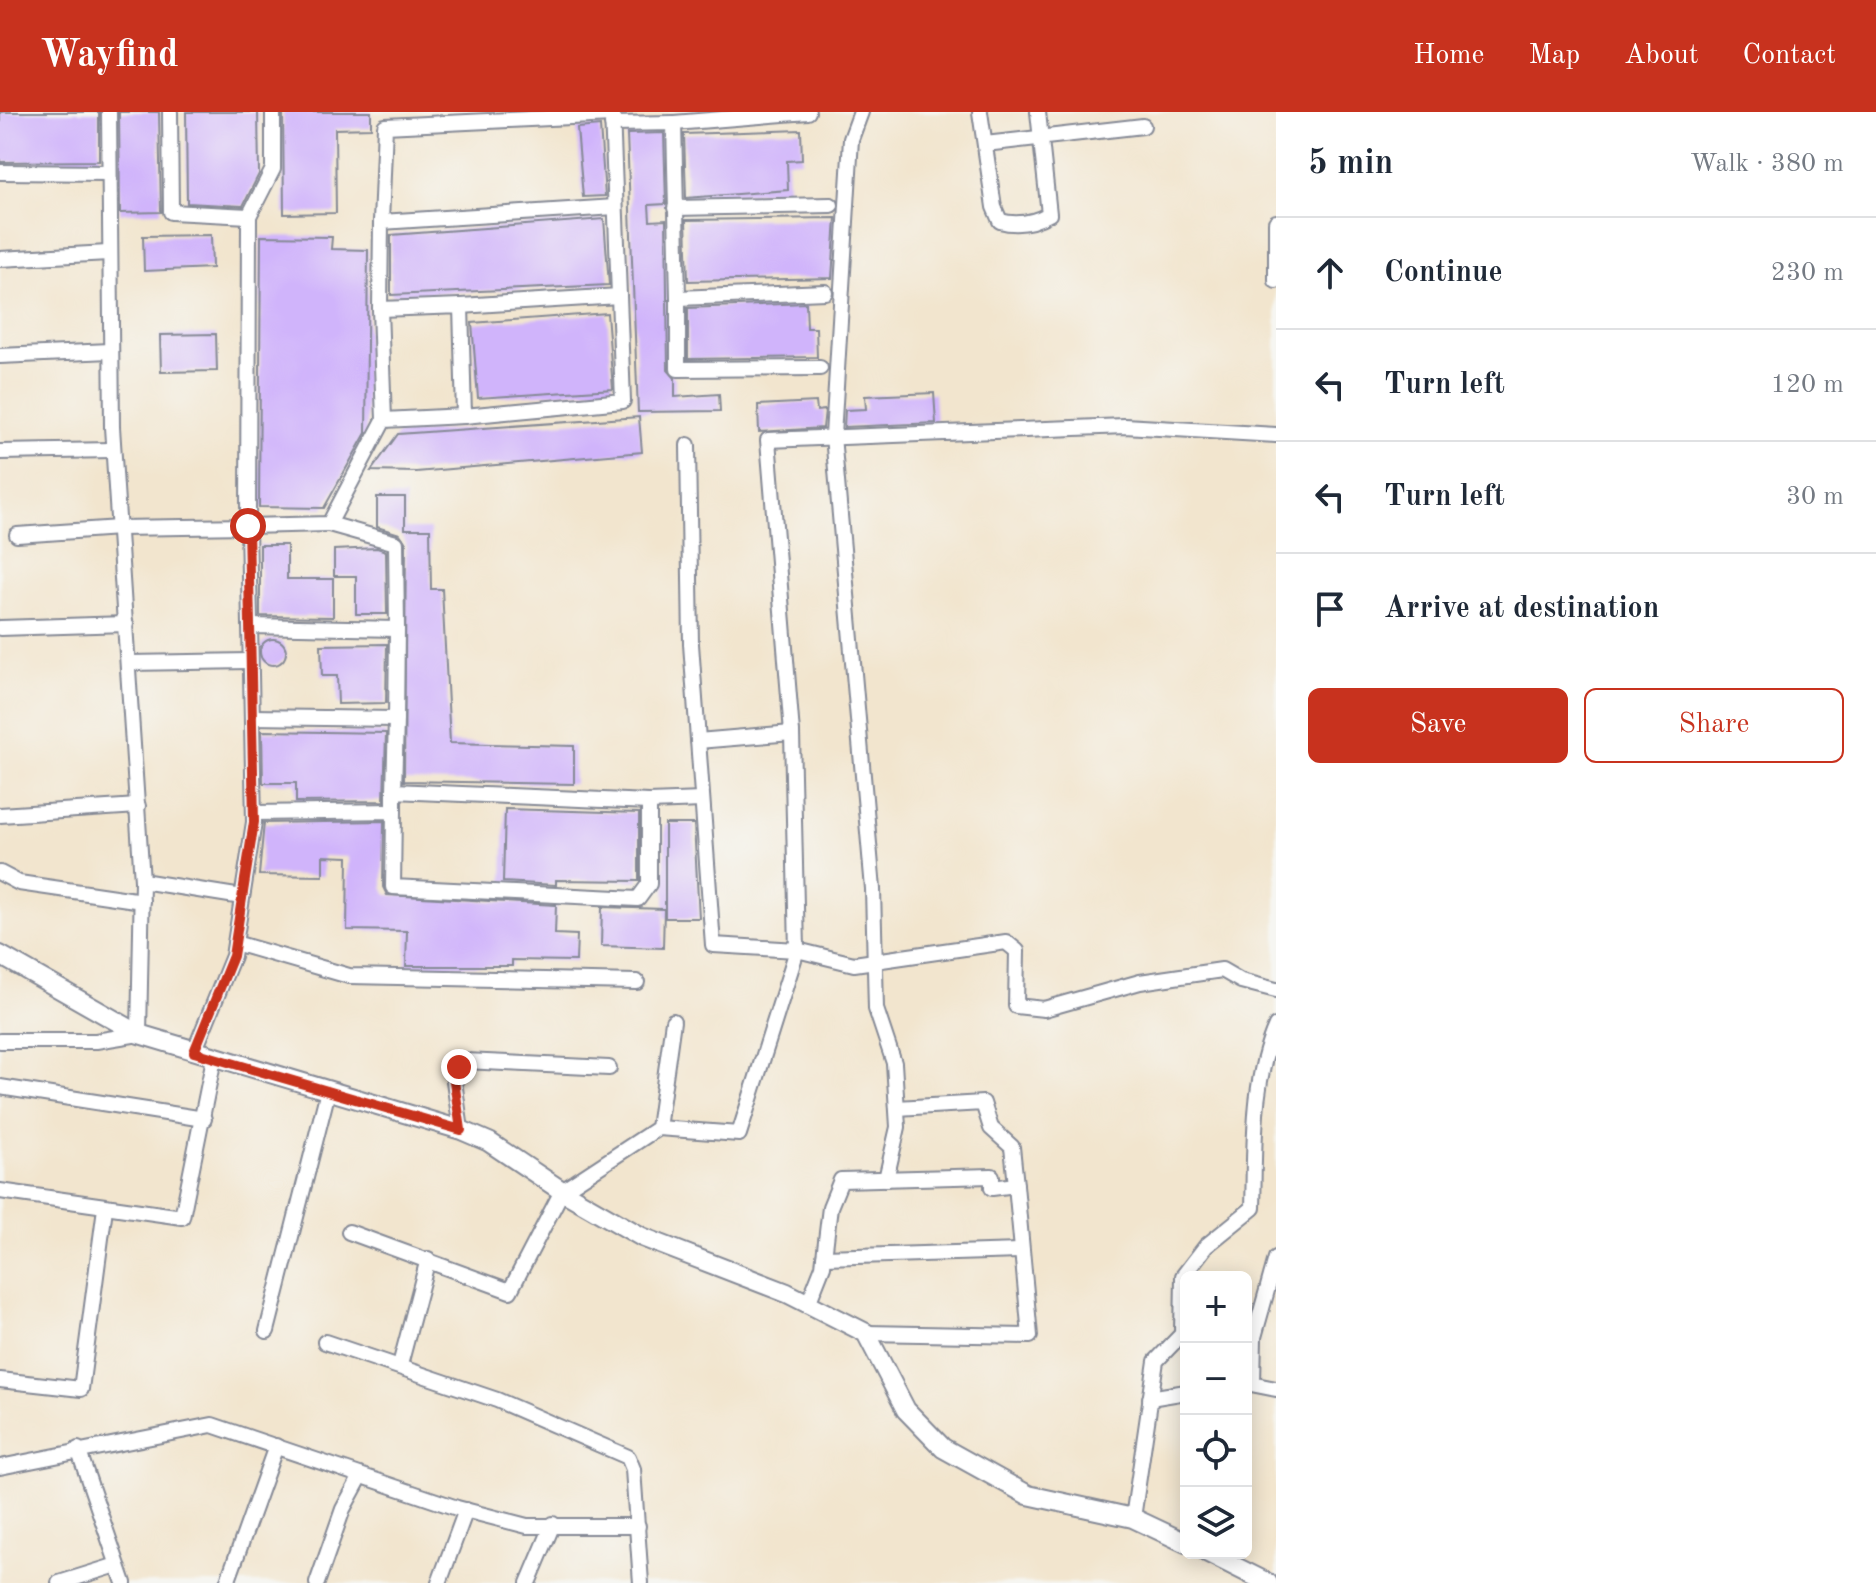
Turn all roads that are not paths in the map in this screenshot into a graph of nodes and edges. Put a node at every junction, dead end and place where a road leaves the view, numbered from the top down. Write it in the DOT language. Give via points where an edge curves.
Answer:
graph roads {
  1 [pos="109,112"];
  2 [pos="170,112"];
  3 [pos="273,112"];
  4 [pos="808,112"];
  5 [pos="861,112"];
  6 [pos="980,112"];
  7 [pos="1038,112"];
  8 [pos="733,116"];
  9 [pos="612,117"];
  10 [pos="674,123"];
  11 [pos="1143,126"];
  12 [pos="1040,138"];
  13 [pos="985,144"];
  14 [pos="0,172"];
  15 [pos="109,173"];
  16 [pos="831,205"];
  17 [pos="615,207"];
  18 [pos="675,208"];
  19 [pos="249,216"];
  20 [pos="381,222"];
  21 [pos="1276,222"];
  22 [pos="108,253"];
  23 [pos="0,259"];
  24 [pos="1276,281"];
  25 [pos="825,292"];
  26 [pos="619,296"];
  27 [pos="678,298"];
  28 [pos="461,306"];
  29 [pos="380,309"];
  30 [pos="110,351"];
  31 [pos="0,356"];
  32 [pos="820,368"];
  33 [pos="464,416"];
  34 [pos="384,420"];
  35 [pos="1276,435"];
  36 [pos="833,436"];
  37 [pos="688,445"];
  38 [pos="113,450"];
  39 [pos="0,452"];
  40 [pos="329,524"];
  41 [pos="248,526"];
  42 [pos="119,528"];
  43 [pos="17,535"];
  44 [pos="126,624"];
  45 [pos="250,626"];
  46 [pos="0,628"];
  47 [pos="397,629"];
  48 [pos="250,661"];
  49 [pos="129,663"];
  50 [pos="252,717"];
  51 [pos="396,719"];
  52 [pos="792,733"];
  53 [pos="698,741"];
  54 [pos="394,791"];
  55 [pos="702,800"];
  56 [pos="649,802"];
  57 [pos="138,806"];
  58 [pos="394,811"];
  59 [pos="254,813"];
  60 [pos="0,815"];
  61 [pos="0,873"];
  62 [pos="142,881"];
  63 [pos="242,897"];
  64 [pos="142,901"];
  65 [pos="235,943"];
  66 [pos="797,950"];
  67 [pos="0,955"];
  68 [pos="875,961"];
  69 [pos="637,982"];
  70 [pos="1276,990"];
  71 [pos="673,1021"];
  72 [pos="1276,1026"];
  73 [pos="139,1034"];
  74 [pos="0,1041"];
  75 [pos="194,1052"];
  76 [pos="214,1058"];
  77 [pos="609,1068"];
  78 [pos="0,1087"];
  79 [pos="328,1091"];
  80 [pos="897,1108"];
  81 [pos="204,1119"];
  82 [pos="658,1128"];
  83 [pos="461,1130"];
  84 [pos="886,1179"];
  85 [pos="1016,1185"];
  86 [pos="0,1191"];
  87 [pos="562,1191"];
  88 [pos="105,1208"];
  89 [pos="349,1232"];
  90 [pos="1020,1251"];
  91 [pos="824,1257"];
  92 [pos="1276,1258"];
  93 [pos="428,1259"];
  94 [pos="808,1304"];
  95 [pos="267,1331"];
  96 [pos="866,1333"];
  97 [pos="325,1342"];
  98 [pos="1252,1355"];
  99 [pos="400,1365"];
  100 [pos="0,1380"];
  101 [pos="1252,1384"];
  102 [pos="1276,1389"];
  103 [pos="1180,1393"];
  104 [pos="1150,1398"];
  105 [pos="276,1446"];
  106 [pos="78,1449"];
  107 [pos="0,1467"];
  108 [pos="361,1476"];
  109 [pos="466,1510"];
  110 [pos="1133,1518"];
  111 [pos="553,1524"];
  112 [pos="638,1526"];
  113 [pos="1180,1540"];
  114 [pos="1220,1559"];
  115 [pos="117,1565"];
  116 [pos="59,1583"];
  117 [pos="124,1583"];
  118 [pos="227,1583"];
  119 [pos="317,1583"];
  120 [pos="439,1583"];
  121 [pos="528,1583"];
  122 [pos="641,1583"];
  123 [pos="1268,1583"];
  1 -- 15 [label="street"];
  2 -- 19 [label="street" via="171,212"];
  3 -- 19 [label="street" via="273,169"];
  4 -- 8 [label="street"];
  5 -- 36 [label="street" via="851,139"];
  6 -- 13 [label="street"];
  7 -- 12 [label="street"];
  8 -- 10 [label="street"];
  9 -- 10 [label="street"];
  9 -- 17 [label="street"];
  9 -- 20 [label="street" via="385,126"];
  10 -- 18 [label="street"];
  11 -- 12 [label="street"];
  12 -- 13 [label="street"];
  12 -- 13 [label="street" via="1049,214 1032,223 1000,221"];
  14 -- 15 [label="street"];
  15 -- 22 [label="street"];
  16 -- 18 [label="street"];
  17 -- 20 [label="street"];
  17 -- 26 [label="street"];
  18 -- 27 [label="street"];
  19 -- 41 [label="street"];
  20 -- 29 [label="street"];
  21 -- 24 [label="street"];
  22 -- 23 [label="street"];
  22 -- 30 [label="street"];
  25 -- 27 [label="street"];
  26 -- 28 [label="street"];
  26 -- 33 [label="street" via="623,401"];
  27 -- 32 [label="street" via="678,369"];
  28 -- 29 [label="street"];
  28 -- 33 [label="street"];
  29 -- 34 [label="street"];
  30 -- 31 [label="street"];
  30 -- 38 [label="street"];
  33 -- 34 [label="street"];
  34 -- 40 [label="street"];
  35 -- 36 [label="street" via="1125,426"];
  36 -- 52 [label="street" via="768,440"];
  36 -- 68 [label="street"];
  37 -- 53 [label="street"];
  38 -- 39 [label="street"];
  38 -- 42 [label="street"];
  40 -- 41 [label="street"];
  40 -- 47 [label="street" via="396,543"];
  41 -- 42 [label="street"];
  41 -- 45 [label="street"];
  42 -- 43 [label="street"];
  42 -- 44 [label="street"];
  44 -- 46 [label="street"];
  44 -- 49 [label="street"];
  45 -- 47 [label="street"];
  45 -- 48 [label="street"];
  47 -- 51 [label="street"];
  48 -- 49 [label="street"];
  48 -- 50 [label="street"];
  49 -- 57 [label="street"];
  50 -- 51 [label="street"];
  50 -- 59 [label="street"];
  51 -- 54 [label="street"];
  52 -- 53 [label="street"];
  52 -- 66 [label="street"];
  53 -- 55 [label="street"];
  54 -- 56 [label="street"];
  54 -- 58 [label="street"];
  55 -- 56 [label="street"];
  55 -- 66 [label="street" via="713,945"];
  56 -- 58 [label="street" via="649,884 638,899 393,887"];
  57 -- 60 [label="street"];
  57 -- 62 [label="street"];
  58 -- 59 [label="street"];
  59 -- 63 [label="street"];
  61 -- 64 [label="street" via="19,883"];
  62 -- 63 [label="street"];
  62 -- 64 [label="street"];
  63 -- 65 [label="street"];
  64 -- 73 [label="street"];
  65 -- 69 [label="street" via="349,976"];
  65 -- 75 [label="street"];
  66 -- 68 [label="street" via="854,964"];
  66 -- 82 [label="street" via="739,1134"];
  67 -- 73 [label="street"];
  68 -- 70 [label="street" via="1006,942 1017,951 1016,1006 1044,1009 1140,982 1222,970"];
  68 -- 80 [label="street" via="876,1009 894,1063"];
  71 -- 82 [label="street"];
  72 -- 104 [label="street" via="1256,1107 1253,1208 1206,1246 1183,1276 1182,1334 1156,1361"];
  73 -- 74 [label="street" via="96,1041"];
  73 -- 75 [label="street"];
  75 -- 76 [label="street"];
  76 -- 79 [label="street"];
  76 -- 81 [label="street"];
  77 -- 83 [label="street" via="465,1061 454,1081"];
  78 -- 81 [label="street"];
  79 -- 83 [label="street"];
  79 -- 95 [label="street"];
  80 -- 84 [label="street"];
  80 -- 85 [label="street" via="983,1103 991,1128 1012,1147"];
  81 -- 88 [label="street" via="182,1217"];
  82 -- 87 [label="street"];
  83 -- 87 [label="street" via="489,1142"];
  84 -- 85 [label="street" via="992,1176 992,1188"];
  84 -- 91 [label="street" via="841,1180 830,1207"];
  85 -- 90 [label="street"];
  86 -- 88 [label="street"];
  87 -- 93 [label="street" via="510,1291"];
  87 -- 94 [label="street" via="642,1237"];
  88 -- 100 [label="street" via="81,1389"];
  89 -- 93 [label="street"];
  90 -- 91 [label="street"];
  90 -- 96 [label="street" via="1030,1336"];
  91 -- 94 [label="street"];
  92 -- 98 [label="street"];
  93 -- 99 [label="street"];
  94 -- 96 [label="street"];
  96 -- 110 [label="street" via="906,1410 943,1448 1028,1495"];
  97 -- 99 [label="street"];
  99 -- 112 [label="street" via="628,1457"];
  101 -- 102 [label="street"];
  103 -- 104 [label="street"];
  104 -- 110 [label="street"];
  105 -- 106 [label="street" via="212,1425"];
  105 -- 108 [label="street"];
  105 -- 118 [label="street"];
  106 -- 107 [label="street"];
  106 -- 115 [label="street"];
  108 -- 109 [label="street"];
  108 -- 119 [label="street" via="343,1509"];
  109 -- 111 [label="street" via="527,1526"];
  109 -- 120 [label="street"];
  110 -- 113 [label="street"];
  111 -- 112 [label="street"];
  111 -- 121 [label="street"];
  112 -- 122 [label="street"];
  114 -- 123 [label="street"];
  115 -- 116 [label="street"];
  115 -- 117 [label="street"];
}
